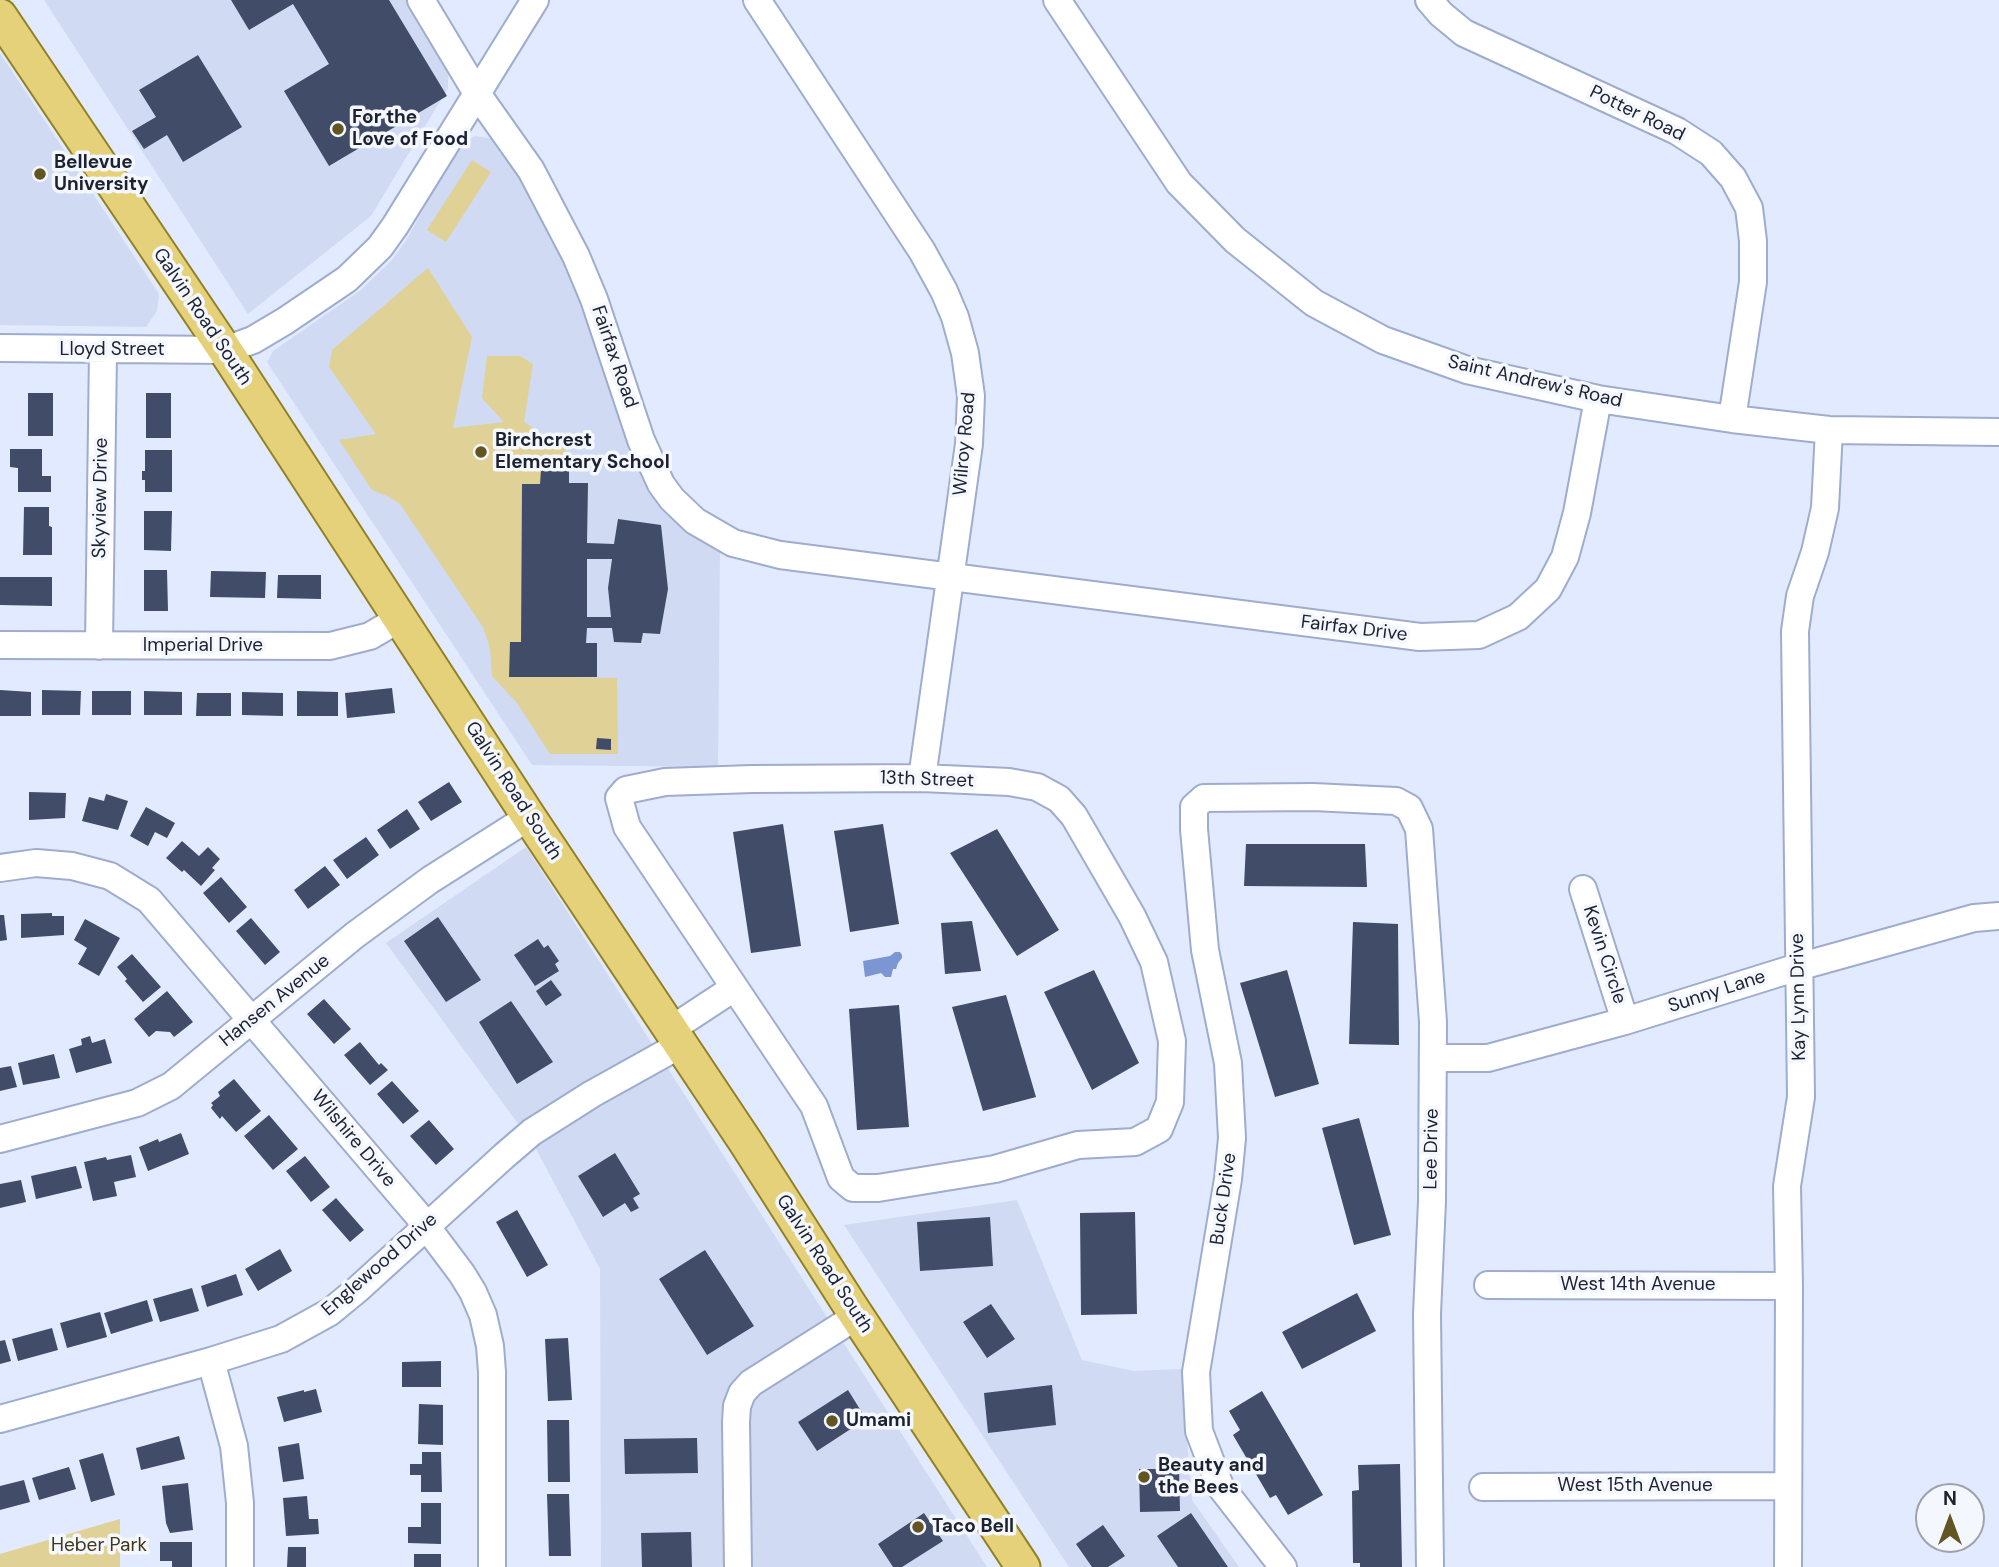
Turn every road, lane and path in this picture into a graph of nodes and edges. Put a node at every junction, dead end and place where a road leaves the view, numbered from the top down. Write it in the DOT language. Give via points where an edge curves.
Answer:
graph roads {
  1 [pos="421,0"];
  2 [pos="535,0"];
  3 [pos="757,0"];
  4 [pos="1058,0"];
  5 [pos="1429,0"];
  6 [pos="0,16"];
  7 [pos="478,94"];
  8 [pos="0,348"];
  9 [pos="103,350"];
  10 [pos="225,350"];
  11 [pos="1598,399"];
  12 [pos="1732,419"];
  13 [pos="1829,430"];
  14 [pos="1999,432"];
  15 [pos="949,577"];
  16 [pos="399,619"];
  17 [pos="0,645"];
  18 [pos="99,646"];
  19 [pos="922,778"];
  20 [pos="1194,807"];
  21 [pos="529,817"];
  22 [pos="0,868"];
  23 [pos="1583,889"];
  24 [pos="1999,916"];
  25 [pos="1798,967"];
  26 [pos="734,988"];
  27 [pos="251,1019"];
  28 [pos="1625,1021"];
  29 [pos="675,1038"];
  30 [pos="1434,1058"];
  31 [pos="0,1139"];
  32 [pos="427,1226"];
  33 [pos="1488,1285"];
  34 [pos="1789,1286"];
  35 [pos="857,1316"];
  36 [pos="211,1362"];
  37 [pos="0,1419"];
  38 [pos="1787,1486"];
  39 [pos="1483,1487"];
  40 [pos="240,1567"];
  41 [pos="492,1567"];
  42 [pos="738,1567"];
  43 [pos="1023,1567"];
  44 [pos="1283,1567"];
  45 [pos="1430,1567"];
  46 [pos="1788,1567"];
  1 -- 7 [label="street, Fairfax Road"];
  2 -- 7 [label="street"];
  3 -- 15 [label="street, Wilroy Road" via="922,251 944,291 964,344 971,418"];
  4 -- 11 [label="street, Saint Andrew's Road" via="1180,183 1235,240 1314,303 1383,340 1467,370"];
  5 -- 12 [label="street, Potter Road" via="1464,33 1676,131 1711,153 1733,178 1749,208 1754,282"];
  6 -- 10 [label="main road, Galvin Road South"];
  7 -- 10 [label="street" via="375,253 347,279 285,321"];
  7 -- 15 [label="street, Fairfax Road" via="531,170 576,256 651,465 683,511 712,533 757,550"];
  8 -- 9 [label="street, Lloyd Street"];
  9 -- 10 [label="street, Lloyd Street"];
  9 -- 18 [label="street, Skyview Drive"];
  10 -- 16 [label="main road, Galvin Road South"];
  11 -- 12 [label="street, Saint Andrew's Road"];
  11 -- 15 [label="street, Fairfax Drive" via="1565,557 1548,589 1518,617 1479,635 1420,637"];
  12 -- 13 [label="street, Saint Andrew's Road"];
  13 -- 14 [label="street, Saint Andrew's Road"];
  13 -- 25 [label="street, Kay Lynn Drive" via="1825,508 1795,631"];
  15 -- 19 [label="street, Wilroy Road"];
  16 -- 18 [label="street, Imperial Drive" via="370,636 330,646"];
  16 -- 21 [label="main road, Galvin Road South"];
  17 -- 18 [label="street, Imperial Drive"];
  19 -- 26 [label="street, 13th Street" via="665,782 626,790 619,798 627,827"];
  19 -- 26 [label="street, 13th Street" via="1037,787 1059,799 1074,816 1154,962 1172,1041 1170,1102 1159,1129 1135,1142 1078,1145 995,1170 853,1188 841,1178 814,1106"];
  20 -- 30 [label="street, Lee Drive" via="1203,798 1336,798 1396,801 1409,808 1419,829"];
  20 -- 44 [label="street, Buck Drive" via="1205,950 1228,1063 1232,1138 1196,1372 1199,1431 1220,1486"];
  21 -- 27 [label="street, Hansen Avenue" via="430,880"];
  21 -- 29 [label="main road, Galvin Road South"];
  22 -- 27 [label="street, Wilshire Drive" via="36,863 110,876 149,900"];
  23 -- 28 [label="street, Kevin Circle"];
  24 -- 25 [label="street, Sunny Lane" via="1974,918"];
  25 -- 28 [label="street, Sunny Lane"];
  25 -- 34 [label="street, Kay Lynn Drive" via="1801,1097 1787,1185"];
  26 -- 29 [label="street, Englewood Drive"];
  27 -- 31 [label="street, Hansen Avenue" via="171,1086 137,1103"];
  27 -- 32 [label="street, Wilshire Drive"];
  28 -- 30 [label="street, Sunny Lane" via="1488,1058"];
  29 -- 32 [label="street, Englewood Drive" via="532,1132"];
  29 -- 35 [label="main road, Galvin Road South"];
  30 -- 45 [label="street, Lee Drive" via="1427,1314"];
  32 -- 36 [label="street, Englewood Drive" via="330,1312 281,1339"];
  32 -- 41 [label="street, Wilshire Drive" via="473,1292 490,1346"];
  33 -- 34 [label="street, West 14th Avenue"];
  34 -- 38 [label="street, Kay Lynn Drive"];
  35 -- 42 [label="street" via="751,1382 742,1393 736,1422"];
  35 -- 43 [label="main road, Galvin Road South"];
  36 -- 37 [label="street, Englewood Drive"];
  36 -- 40 [label="street" via="234,1446"];
  38 -- 39 [label="street, West 15th Avenue"];
  38 -- 46 [label="street, Kay Lynn Drive"];
}
